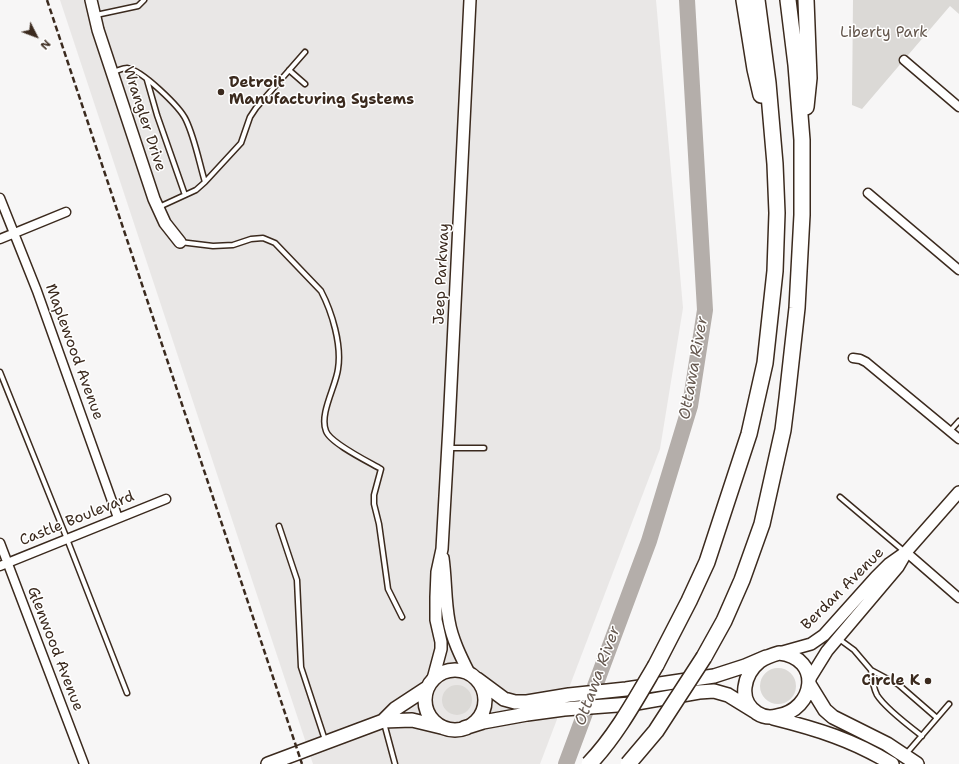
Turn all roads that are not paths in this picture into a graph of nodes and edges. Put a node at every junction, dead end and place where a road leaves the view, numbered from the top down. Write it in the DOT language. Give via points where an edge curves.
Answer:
graph roads {
  1 [pos="91,0"];
  2 [pos="144,0"];
  3 [pos="470,0"];
  4 [pos="744,0"];
  5 [pos="757,0"];
  6 [pos="788,0"];
  7 [pos="806,0"];
  8 [pos="94,15"];
  9 [pos="305,52"];
  10 [pos="904,60"];
  11 [pos="289,70"];
  12 [pos="112,72"];
  13 [pos="147,80"];
  14 [pos="305,84"];
  15 [pos="959,107"];
  16 [pos="802,140"];
  17 [pos="774,153"];
  18 [pos="205,182"];
  19 [pos="868,193"];
  20 [pos="185,196"];
  21 [pos="0,198"];
  22 [pos="158,207"];
  23 [pos="66,212"];
  24 [pos="14,233"];
  25 [pos="0,239"];
  26 [pos="180,242"];
  27 [pos="959,270"];
  28 [pos="853,358"];
  29 [pos="0,372"];
  30 [pos="959,420"];
  31 [pos="950,431"];
  32 [pos="959,439"];
  33 [pos="448,448"];
  34 [pos="484,448"];
  35 [pos="959,492"];
  36 [pos="840,497"];
  37 [pos="166,499"];
  38 [pos="118,518"];
  39 [pos="279,526"];
  40 [pos="67,539"];
  41 [pos="0,543"];
  42 [pos="442,549"];
  43 [pos="906,552"];
  44 [pos="4,564"];
  45 [pos="959,598"];
  46 [pos="402,617"];
  47 [pos="837,638"];
  48 [pos="779,654"];
  49 [pos="766,657"];
  50 [pos="871,670"];
  51 [pos="473,676"];
  52 [pos="809,682"];
  53 [pos="430,684"];
  54 [pos="127,693"];
  55 [pos="949,704"];
  56 [pos="754,711"];
  57 [pos="769,717"];
  58 [pos="937,718"];
  59 [pos="383,721"];
  60 [pos="445,728"];
  61 [pos="464,728"];
  62 [pos="922,736"];
  63 [pos="326,742"];
  64 [pos="905,755"];
  65 [pos="84,764"];
  66 [pos="268,764"];
  67 [pos="394,764"];
  68 [pos="589,764"];
  69 [pos="628,764"];
  70 [pos="892,764"];
  71 [pos="917,764"];
  1 -- 8 [label="street, Wrangler Drive"];
  2 -- 8 [label="lane" via="138,6"];
  3 -- 33 [label="street, Jeep Parkway"];
  4 -- 17 [label="highway" via="755,68"];
  5 -- 17 [label="highway"];
  6 -- 16 [label="highway"];
  7 -- 16 [label="highway" via="809,78"];
  8 -- 12 [label="street, Wrangler Drive"];
  9 -- 11 [label="lane"];
  10 -- 15 [label="street"];
  11 -- 14 [label="lane"];
  11 -- 18 [label="lane" via="250,117 241,143"];
  12 -- 13 [label="lane" via="126,68 136,71"];
  12 -- 22 [label="street, Wrangler Drive"];
  13 -- 18 [label="lane" via="175,104 186,119"];
  13 -- 20 [label="lane"];
  16 -- 69 [label="highway, bridge" via="802,215 797,308 782,430 762,524 742,580 724,621 704,657 656,731"];
  17 -- 68 [label="highway, bridge" via="777,213 775,271 765,364 749,434 707,562 689,601 656,665 618,727"];
  18 -- 20 [label="lane"];
  19 -- 27 [label="street"];
  20 -- 22 [label="lane"];
  21 -- 24 [label="street, Maplewood Avenue"];
  22 -- 26 [label="street, Wrangler Drive" via="165,223"];
  23 -- 24 [label="street"];
  24 -- 25 [label="street"];
  24 -- 38 [label="street, Maplewood Avenue"];
  26 -- 46 [label="lane" via="213,246 234,245 263,238 275,243 321,291 340,354 338,370 324,415 324,424 326,432 334,441 381,469 374,504 388,589"];
  28 -- 31 [label="street" via="866,362"];
  29 -- 40 [label="lane"];
  30 -- 31 [label="lane"];
  31 -- 32 [label="street"];
  33 -- 34 [label="lane"];
  33 -- 42 [label="street, Jeep Parkway"];
  35 -- 43 [label="street, Berdan Avenue"];
  36 -- 43 [label="lane"];
  37 -- 38 [label="street, Castle Boulevard"];
  38 -- 40 [label="street, Castle Boulevard"];
  39 -- 63 [label="lane" via="297,580 301,667"];
  40 -- 44 [label="street, Castle Boulevard"];
  40 -- 54 [label="lane"];
  41 -- 44 [label="street, Glenwood Avenue"];
  42 -- 51 [label="street, Jeep Parkway" via="449,622 454,641"];
  42 -- 53 [label="street, Jeep Parkway" via="437,572 436,597 436,620 441,649"];
  43 -- 45 [label="street"];
  43 -- 47 [label="street, Berdan Avenue" via="898,567"];
  43 -- 48 [label="street, Berdan Avenue" via="876,577 824,635 811,644"];
  44 -- 65 [label="street, Glenwood Avenue"];
  47 -- 50 [label="lane" via="854,650"];
  47 -- 52 [label="street, Berdan Avenue"];
  48 -- 49 [label="main road"];
  48 -- 52 [label="main road" via="790,656 800,662 810,676"];
  49 -- 51 [label="main road" via="730,671 702,678 527,702 515,702 500,697"];
  49 -- 56 [label="main road" via="752,670 744,686 745,698"];
  50 -- 58 [label="lane" via="899,685"];
  50 -- 62 [label="lane" via="872,681 878,695"];
  51 -- 53 [label="main road" via="460,670 450,670 440,673"];
  51 -- 61 [label="main road" via="482,688 484,707 473,723"];
  52 -- 57 [label="main road" via="803,701 795,710"];
  52 -- 64 [label="main road" via="825,710 832,717"];
  53 -- 59 [label="main road" via="395,709"];
  53 -- 60 [label="main road" via="425,697 426,707 436,723"];
  55 -- 58 [label="lane"];
  56 -- 57 [label="main road"];
  56 -- 61 [label="main road" via="728,695 714,691 631,704 564,709 504,718"];
  57 -- 70 [label="main road" via="844,739"];
  58 -- 62 [label="lane"];
  59 -- 60 [label="main road" via="412,720"];
  59 -- 63 [label="main road"];
  59 -- 67 [label="lane"];
  60 -- 61 [label="main road"];
  62 -- 64 [label="lane"];
  63 -- 66 [label="main road"];
  64 -- 71 [label="main road"];
}
